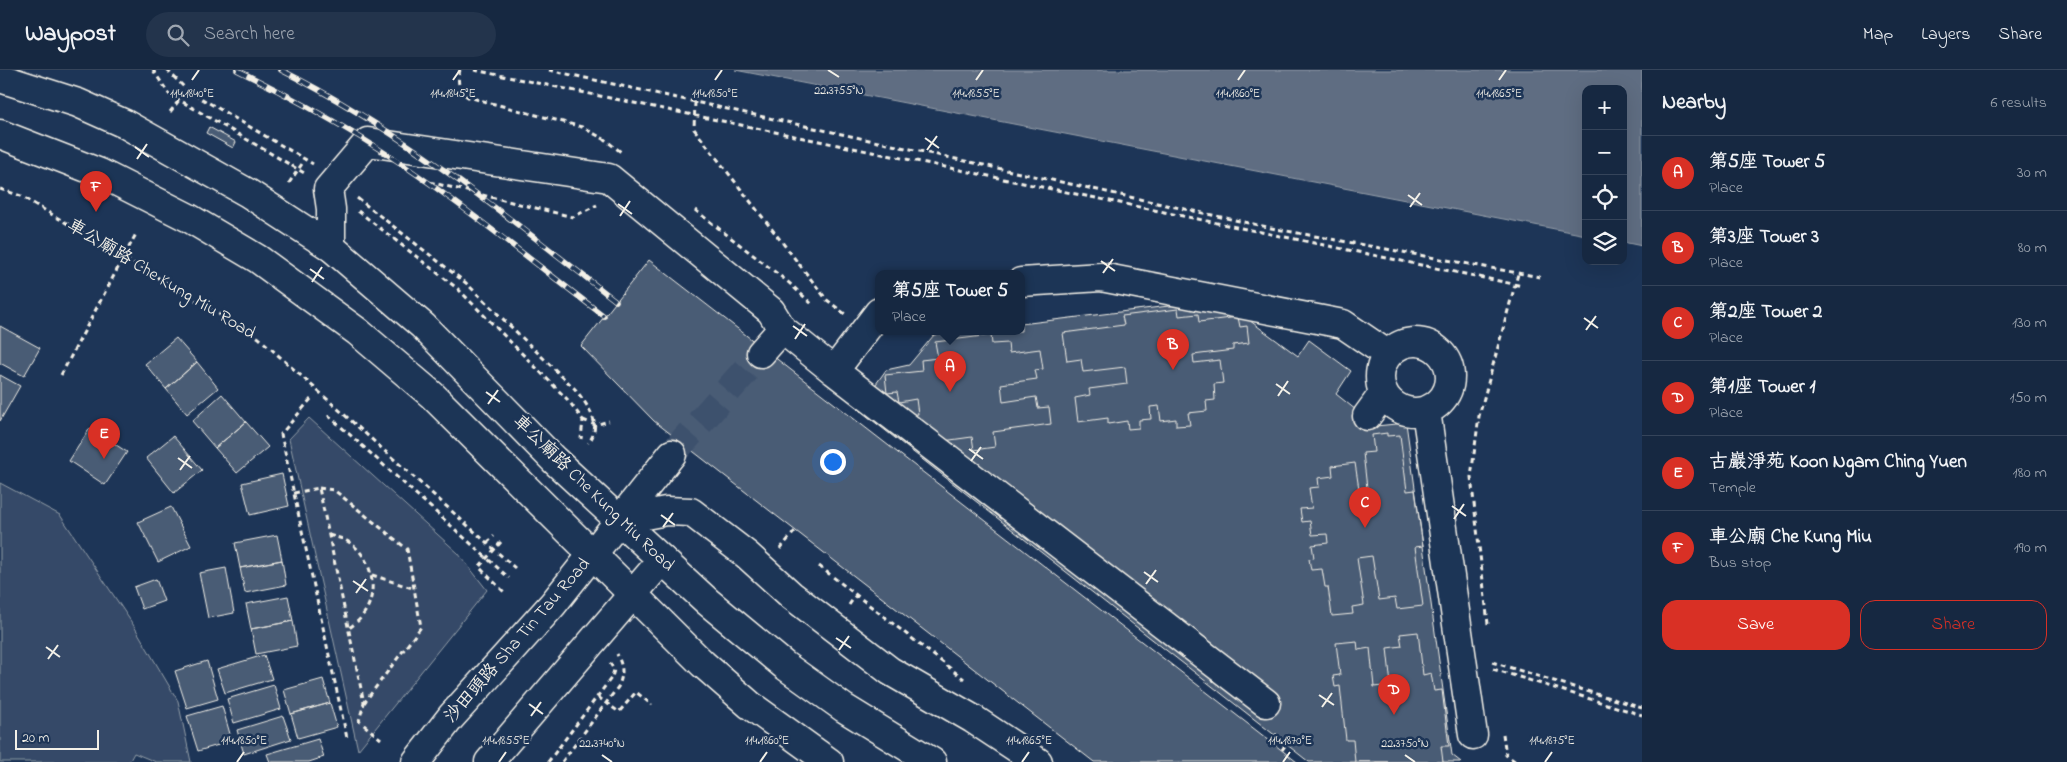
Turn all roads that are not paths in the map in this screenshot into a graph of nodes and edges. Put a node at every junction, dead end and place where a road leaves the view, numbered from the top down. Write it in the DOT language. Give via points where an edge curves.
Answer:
graph roads {
  1 [pos="0,78"];
  2 [pos="0,134"];
  3 [pos="331,248"];
  4 [pos="1025,282"];
  5 [pos="873,320"];
  6 [pos="782,329"];
  7 [pos="761,353"];
  8 [pos="1387,354"];
  9 [pos="834,370"];
  10 [pos="1383,394"];
  11 [pos="1426,411"];
  12 [pos="1366,416"];
  13 [pos="672,454"];
  14 [pos="619,520"];
  15 [pos="592,556"];
  16 [pos="662,560"];
  17 [pos="633,594"];
  18 [pos="1266,703"];
  19 [pos="1473,735"];
  20 [pos="416,762"];
  21 [pos="489,762"];
  22 [pos="829,762"];
  23 [pos="932,762"];
  24 [pos="1038,762"];
  1 -- 3 [label="main road, 車公廟路 Che Kung Miu Road" via="78,103 125,124 248,193"];
  2 -- 15 [label="main road" via="100,173 164,205 258,259 315,299 397,363"];
  3 -- 6 [label="main road" via="328,189 368,142 609,178 771,311"];
  3 -- 14 [label="main road, 車公廟路 Che Kung Miu Road" via="423,326 554,460"];
  4 -- 8 [label="main road" via="1101,277 1343,324"];
  5 -- 9 [label="main road"];
  6 -- 7 [label="main road"];
  6 -- 9 [label="main road"];
  8 -- 10 [label="main road" via="1380,369"];
  8 -- 11 [label="main road" via="1398,345 1416,341 1432,346 1444,357 1450,373 1449,388 1441,401"];
  9 -- 18 [label="main road"];
  10 -- 11 [label="main road" via="1406,412"];
  10 -- 12 [label="main road"];
  11 -- 19 [label="main road"];
  13 -- 14 [label="main road, 沙田頭路 Sha Tin Tau Road"];
  14 -- 15 [label="main road, 沙田頭路 Sha Tin Tau Road"];
  14 -- 16 [label="main road, 車公廟路 Che Kung Miu Road"];
  14 -- 24 [label="main road" via="666,511 691,512 890,671 973,719"];
  15 -- 17 [label="main road"];
  15 -- 20 [label="main road, 沙田頭路 Sha Tin Tau Road" via="451,717"];
  16 -- 17 [label="main road"];
  16 -- 23 [label="main road, 車公廟路 Che Kung Miu Road" via="784,665 844,708"];
  17 -- 21 [label="main road"];
  17 -- 22 [label="main road" via="723,682"];
}
